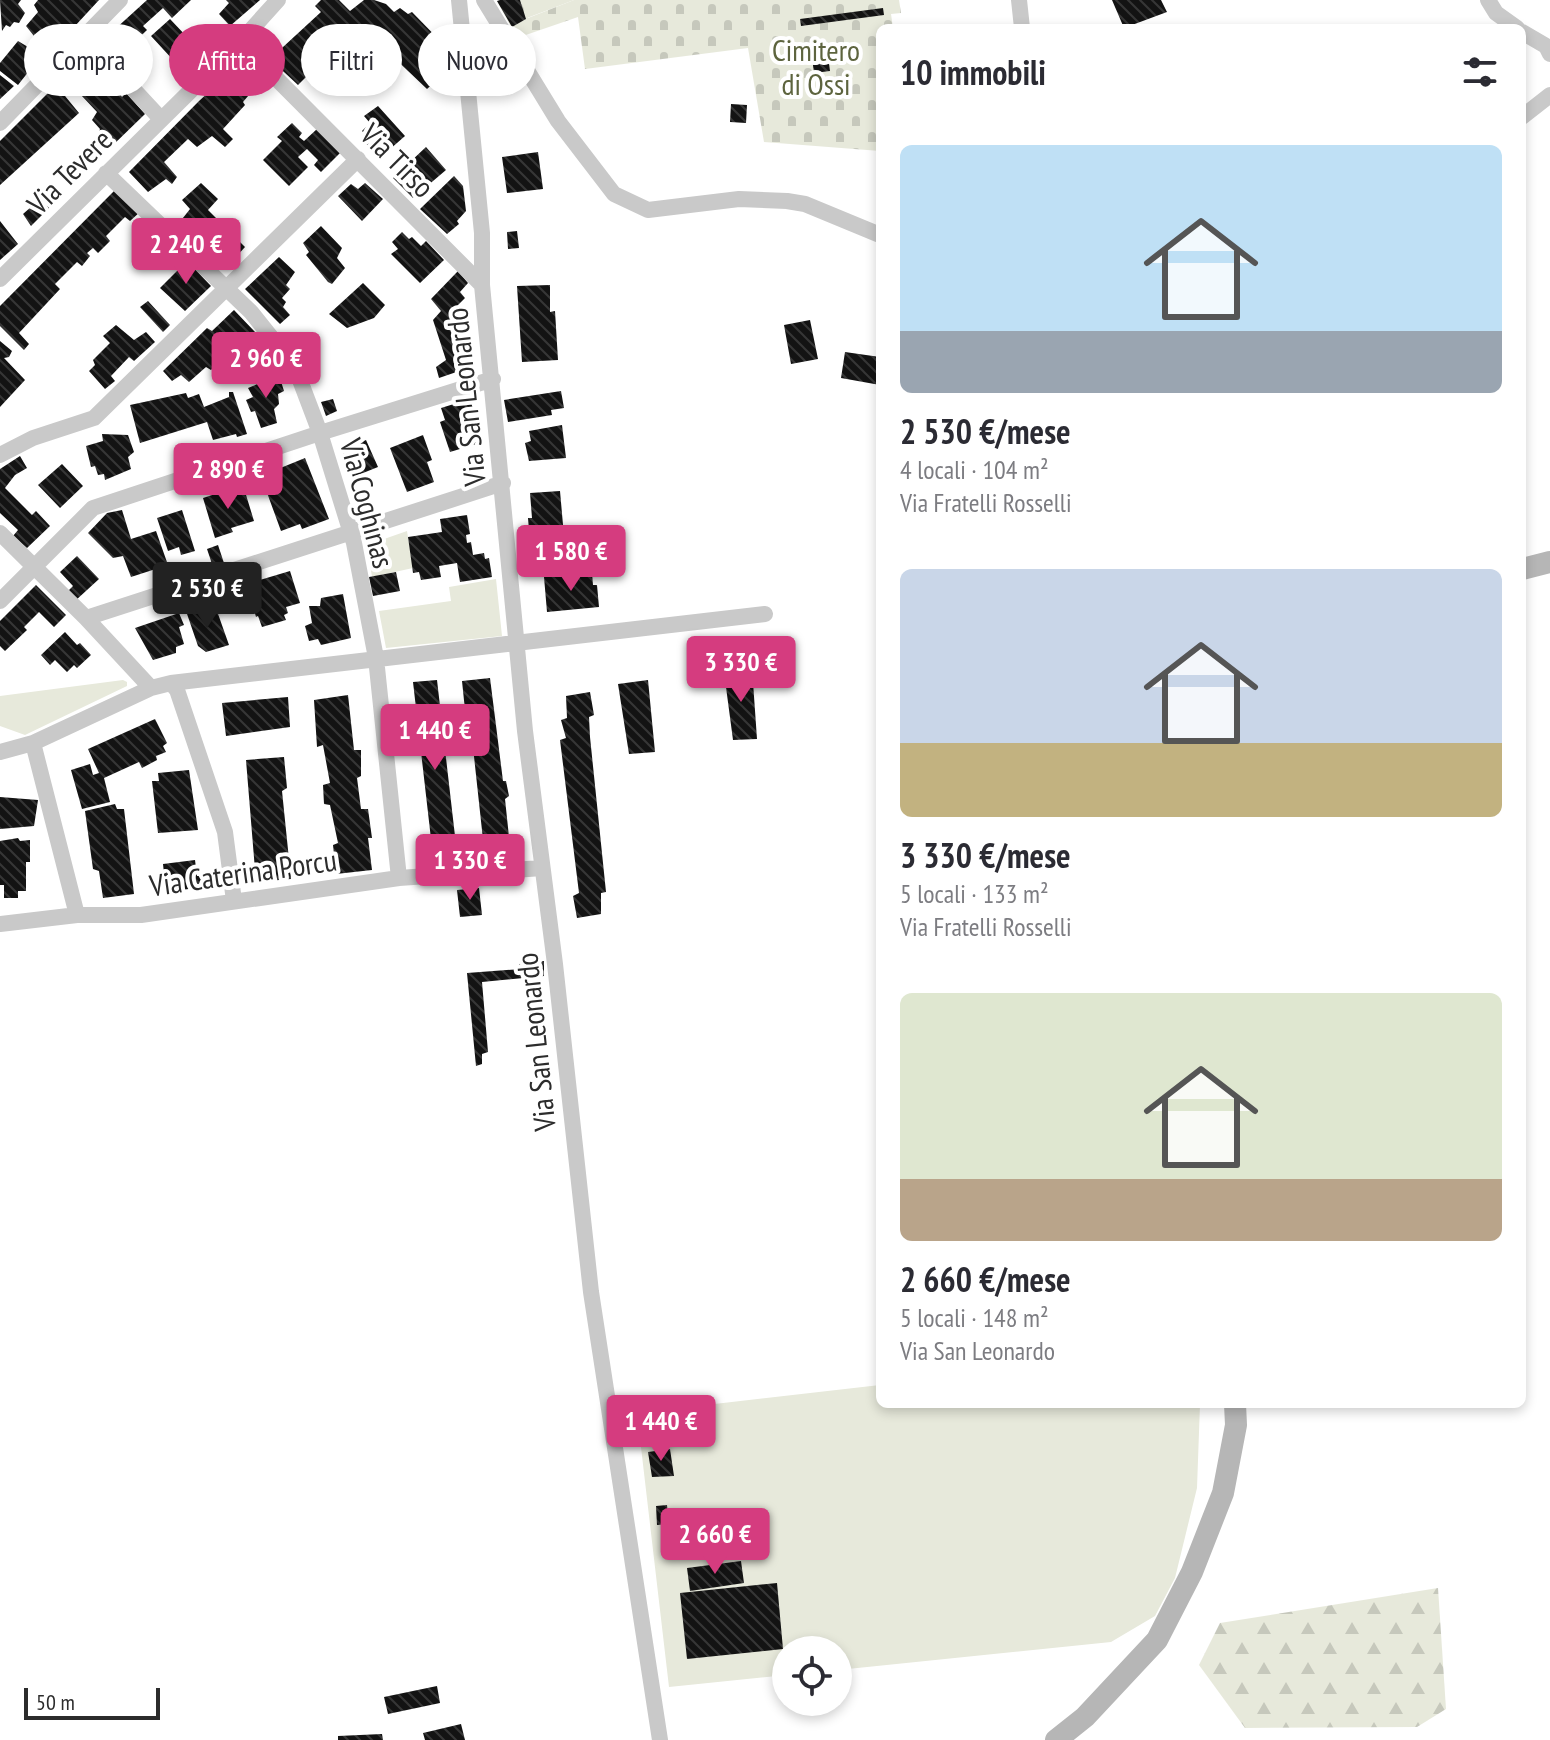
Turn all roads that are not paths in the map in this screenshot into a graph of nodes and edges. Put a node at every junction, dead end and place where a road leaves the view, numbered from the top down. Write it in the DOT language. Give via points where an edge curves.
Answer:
graph roads {
  1 [pos="120,0"];
  2 [pos="278,0"];
  3 [pos="459,0"];
  4 [pos="484,0"];
  5 [pos="1019,0"];
  6 [pos="1488,0"];
  7 [pos="96,24"];
  8 [pos="256,24"];
  9 [pos="462,24"];
  10 [pos="499,24"];
  11 [pos="1022,24"];
  12 [pos="1511,24"];
  13 [pos="1526,34"];
  14 [pos="1550,54"];
  15 [pos="536,86"];
  16 [pos="285,87"];
  17 [pos="1550,95"];
  18 [pos="26,96"];
  19 [pos="140,96"];
  20 [pos="183,96"];
  21 [pos="470,96"];
  22 [pos="1526,114"];
  23 [pos="160,118"];
  24 [pos="0,123"];
  25 [pos="358,159"];
  26 [pos="106,173"];
  27 [pos="876,233"];
  28 [pos="0,279"];
  29 [pos="482,285"];
  30 [pos="226,287"];
  31 [pos="493,379"];
  32 [pos="320,433"];
  33 [pos="0,455"];
  34 [pos="503,483"];
  35 [pos="0,533"];
  36 [pos="351,533"];
  37 [pos="1550,562"];
  38 [pos="34,567"];
  39 [pos="1526,568"];
  40 [pos="0,601"];
  41 [pos="765,614"];
  42 [pos="86,618"];
  43 [pos="518,644"];
  44 [pos="376,658"];
  45 [pos="171,683"];
  46 [pos="151,688"];
  47 [pos="33,743"];
  48 [pos="3,748"];
  49 [pos="542,868"];
  50 [pos="399,878"];
  51 [pos="234,901"];
  52 [pos="77,915"];
  53 [pos="0,924"];
  54 [pos="1235,1408"];
  55 [pos="660,1740"];
  56 [pos="1056,1740"];
  1 -- 7 [label="street"];
  2 -- 8 [label="street, Via Tevere"];
  3 -- 9 [label="street, Via San Leonardo"];
  4 -- 10 [label="street"];
  5 -- 11 [label="street"];
  6 -- 12 [label="street"];
  13 -- 14 [label="street"];
  15 -- 27 [label="street" via="614,194 648,210 739,199 787,201"];
  16 -- 25 [label="street, Via Tirso"];
  17 -- 22 [label="street"];
  18 -- 24 [label="street"];
  19 -- 23 [label="street"];
  20 -- 23 [label="street, Via Tevere"];
  21 -- 29 [label="street, Via San Leonardo"];
  23 -- 26 [label="street, Via Tevere"];
  25 -- 29 [label="street, Via Tirso"];
  25 -- 30 [label="street"];
  26 -- 28 [label="street, Via Tevere"];
  26 -- 30 [label="street, Via Coghinas"];
  29 -- 31 [label="street, Via San Leonardo"];
  30 -- 32 [label="street, Via Coghinas" via="295,367"];
  30 -- 33 [label="street" via="94,418"];
  31 -- 32 [label="street"];
  31 -- 34 [label="street, Via San Leonardo"];
  32 -- 36 [label="street, Via Coghinas"];
  32 -- 38 [label="street" via="93,508"];
  34 -- 36 [label="street"];
  34 -- 43 [label="street, Via San Leonardo"];
  35 -- 38 [label="street"];
  36 -- 42 [label="street"];
  36 -- 44 [label="street, Via Coghinas"];
  37 -- 39 [label="street"];
  38 -- 40 [label="street"];
  38 -- 42 [label="street"];
  41 -- 43 [label="street"];
  42 -- 46 [label="street"];
  43 -- 44 [label="street"];
  43 -- 49 [label="street, Via San Leonardo"];
  44 -- 45 [label="street"];
  44 -- 50 [label="street, Via Coghinas"];
  45 -- 46 [label="street"];
  45 -- 51 [label="street" via="225,832"];
  46 -- 47 [label="street"];
  47 -- 48 [label="street"];
  47 -- 52 [label="street"];
  49 -- 50 [label="street, Via Caterina Porcu"];
  49 -- 55 [label="street, Via San Leonardo" via="591,1292"];
  50 -- 51 [label="street, Via Caterina Porcu"];
  51 -- 52 [label="street, Via Caterina Porcu" via="141,915"];
  52 -- 53 [label="street, Via Caterina Porcu"];
  54 -- 56 [label="street" via="1223,1493 1192,1572 1157,1640 1085,1717"];
}
